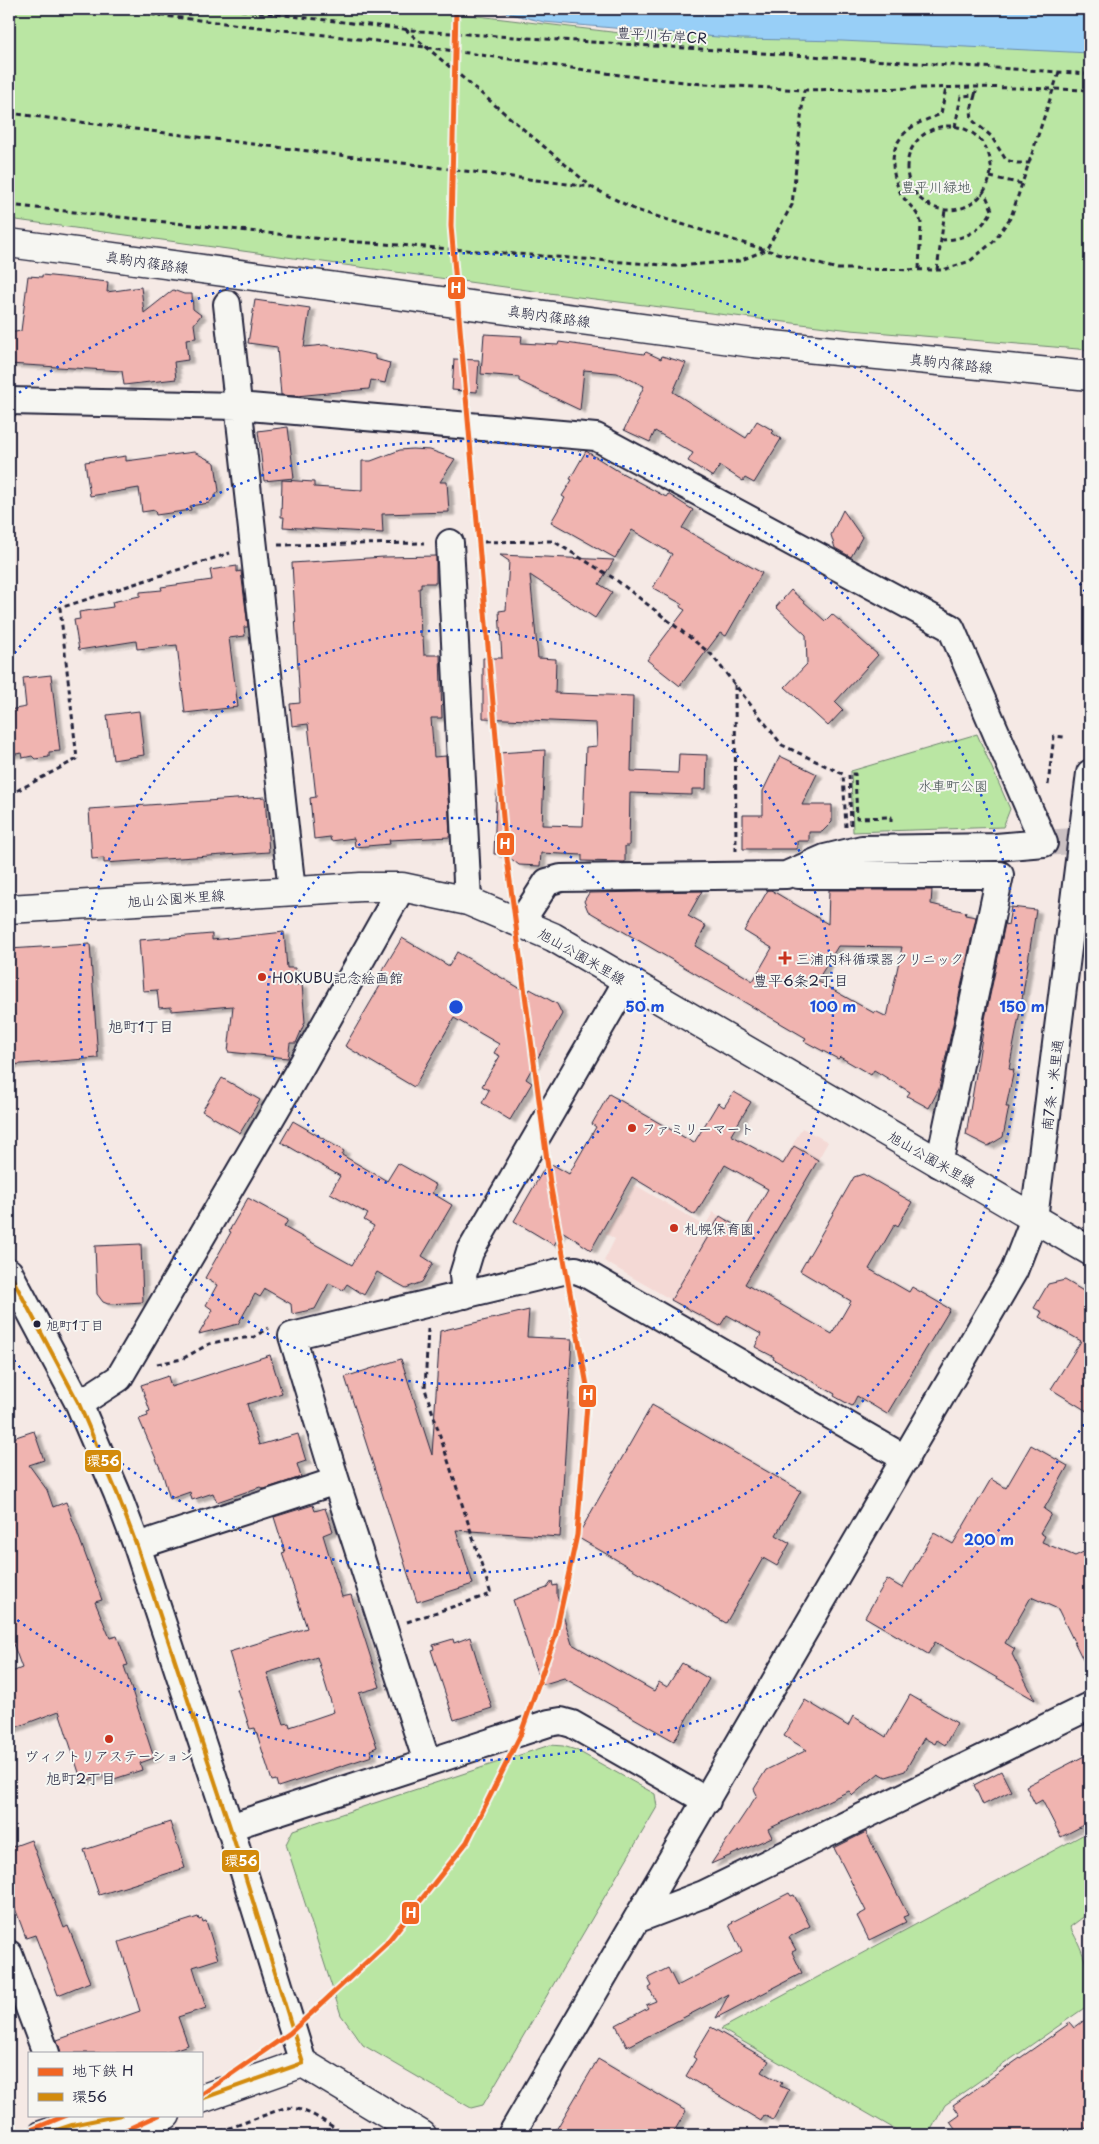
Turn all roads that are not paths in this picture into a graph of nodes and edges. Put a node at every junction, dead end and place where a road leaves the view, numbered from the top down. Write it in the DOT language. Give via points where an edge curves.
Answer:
graph roads {
  1 [pos="9,243"];
  2 [pos="227,304"];
  3 [pos="1090,376"];
  4 [pos="9,401"];
  5 [pos="238,406"];
  6 [pos="450,543"];
  7 [pos="1090,773"];
  8 [pos="786,875"];
  9 [pos="402,887"];
  10 [pos="292,890"];
  11 [pos="468,901"];
  12 [pos="9,909"];
  13 [pos="521,922"];
  14 [pos="627,982"];
  15 [pos="939,1164"];
  16 [pos="1034,1219"];
  17 [pos="1090,1251"];
  18 [pos="9,1272"];
  19 [pos="465,1295"];
  20 [pos="79,1404"];
  21 [pos="906,1459"];
  22 [pos="336,1481"];
  23 [pos="137,1546"];
  24 [pos="1090,1706"];
  25 [pos="427,1762"];
  26 [pos="707,1801"];
  27 [pos="230,1827"];
  28 [pos="638,1918"];
  29 [pos="9,1954"];
  30 [pos="46,2052"];
  31 [pos="303,2063"];
  32 [pos="202,2099"];
  33 [pos="112,2116"];
  34 [pos="164,2116"];
  35 [pos="70,2120"];
  36 [pos="42,2135"];
  37 [pos="125,2135"];
  38 [pos="422,2135"];
  39 [pos="511,2135"];
  1 -- 3 [label="main road, 真駒内篠路線" via="752,343"];
  2 -- 5 [label="street"];
  4 -- 5 [label="street"];
  5 -- 8 [label="street" via="596,437 951,628 1044,843 862,849 848,851"];
  5 -- 10 [label="street"];
  6 -- 11 [label="street"];
  7 -- 16 [label="street, 南7条・米里通"];
  8 -- 13 [label="street" via="560,878 547,882"];
  8 -- 15 [label="street" via="1000,876"];
  9 -- 10 [label="main road, 旭山公園米里線"];
  9 -- 11 [label="main road, 旭山公園米里線"];
  9 -- 20 [label="street" via="134,1353 115,1383"];
  10 -- 12 [label="main road, 旭山公園米里線"];
  11 -- 13 [label="main road, 旭山公園米里線"];
  13 -- 14 [label="main road, 旭山公園米里線" via="553,937"];
  14 -- 15 [label="main road, 旭山公園米里線"];
  14 -- 19 [label="street" via="470,1252 463,1275"];
  15 -- 16 [label="main road, 旭山公園米里線"];
  16 -- 17 [label="main road, 旭山公園米里線"];
  16 -- 21 [label="street, 南7条・米里通" via="1014,1271"];
  18 -- 20 [label="street"];
  19 -- 21 [label="street" via="576,1270"];
  19 -- 22 [label="street" via="292,1336"];
  20 -- 23 [label="street"];
  21 -- 26 [label="street, 南7条・米里通"];
  22 -- 23 [label="street"];
  22 -- 25 [label="street"];
  23 -- 27 [label="street"];
  24 -- 28 [label="street" via="704,1894"];
  25 -- 26 [label="street" via="561,1722 572,1724"];
  25 -- 27 [label="street"];
  26 -- 28 [label="street, 南7条・米里通"];
  27 -- 31 [label="street"];
  28 -- 39 [label="street, 南7条・米里通"];
  29 -- 30 [label="street"];
  31 -- 32 [label="main road"];
  31 -- 38 [label="main road"];
  33 -- 35 [label="main road"];
  34 -- 37 [label="main road"];
  35 -- 36 [label="main road"];
}
